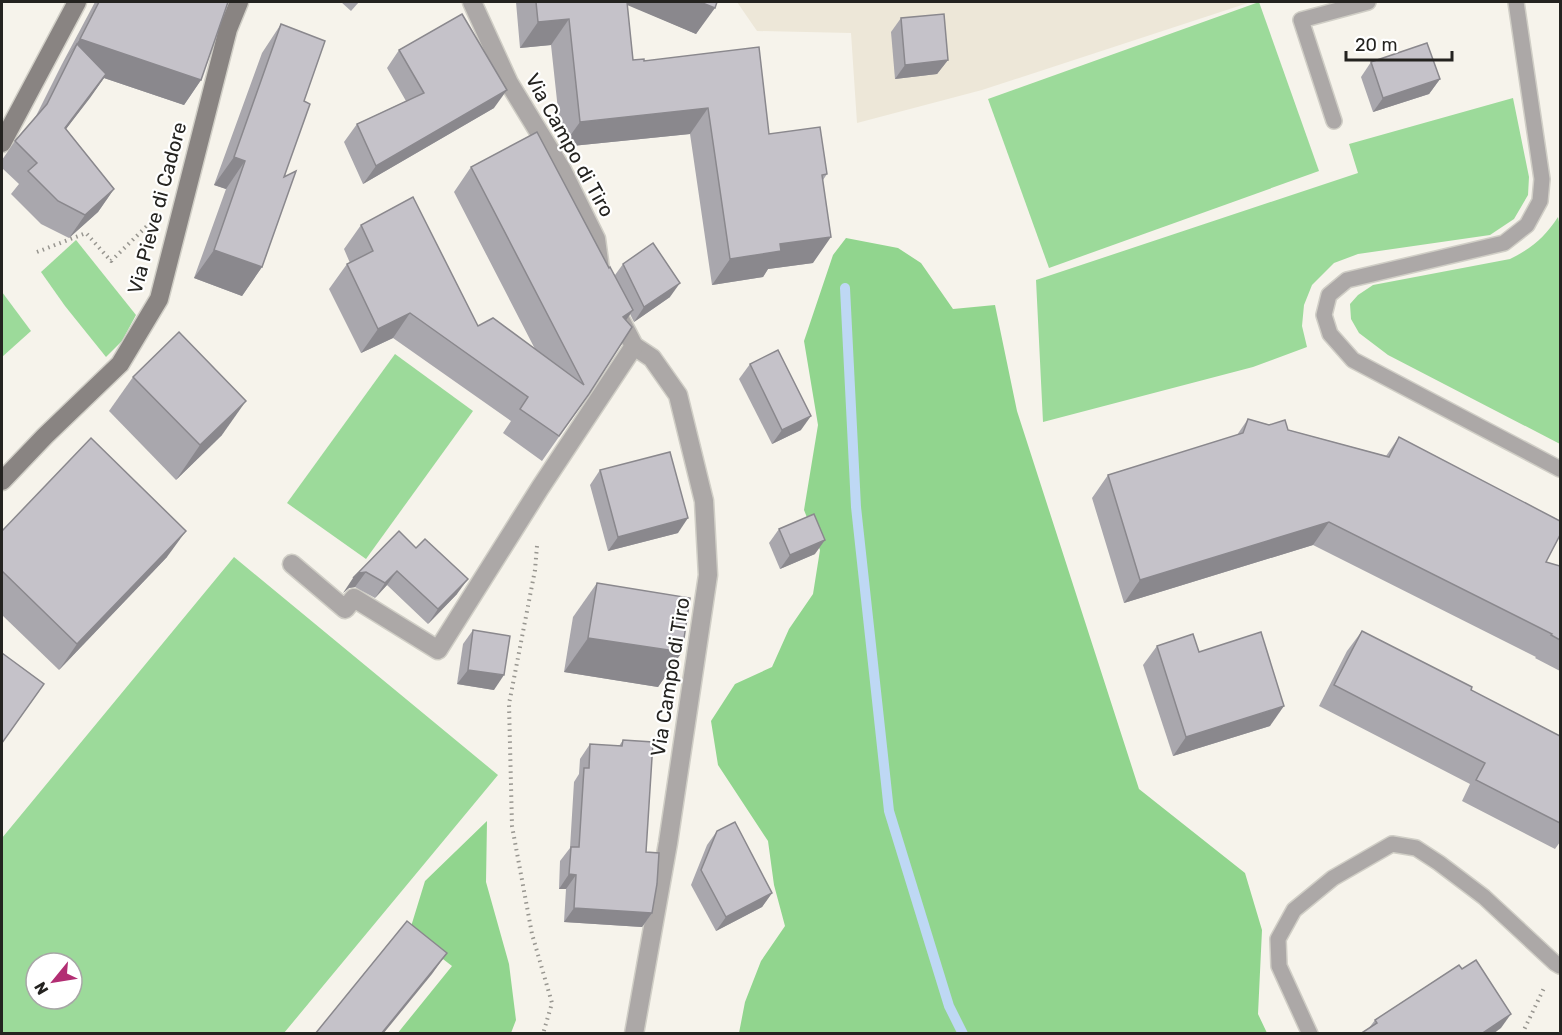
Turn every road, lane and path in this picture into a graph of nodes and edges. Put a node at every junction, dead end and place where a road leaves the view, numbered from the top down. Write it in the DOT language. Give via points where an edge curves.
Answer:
graph roads {
  1 [pos="77,2"];
  2 [pos="239,2"];
  3 [pos="472,2"];
  4 [pos="1368,2"];
  5 [pos="1516,2"];
  6 [pos="1334,121"];
  7 [pos="2,143"];
  8 [pos="153,221"];
  9 [pos="37,252"];
  10 [pos="634,346"];
  11 [pos="1560,469"];
  12 [pos="2,481"];
  13 [pos="537,546"];
  14 [pos="292,564"];
  15 [pos="1558,965"];
  16 [pos="543,1034"];
  17 [pos="634,1034"];
  18 [pos="1310,1034"];
  19 [pos="1522,1034"];
  1 -- 7 [label="street"];
  2 -- 12 [label="street, Via Pieve di Cadore" via="228,29 159,299 120,364"];
  3 -- 10 [label="street, Via Campo di Tiro" via="509,83 562,170 596,239 604,289"];
  4 -- 6 [label="lane" via="1301,20"];
  5 -- 11 [label="lane" via="1542,179 1540,201 1527,225 1504,243 1347,280 1329,295 1324,315 1330,334 1353,360"];
  8 -- 9 [label="path" via="111,261 86,233"];
  10 -- 14 [label="street" via="438,650 354,598 345,609"];
  10 -- 17 [label="street, Via Campo di Tiro" via="652,358 678,395 704,501 708,575 668,843"];
  13 -- 16 [label="path" via="509,704 512,826 532,934 552,1003"];
  15 -- 18 [label="lane" via="1484,897 1439,863 1416,848 1392,844 1334,878 1294,910 1278,939 1279,966"];
  15 -- 19 [label="path"];
}
